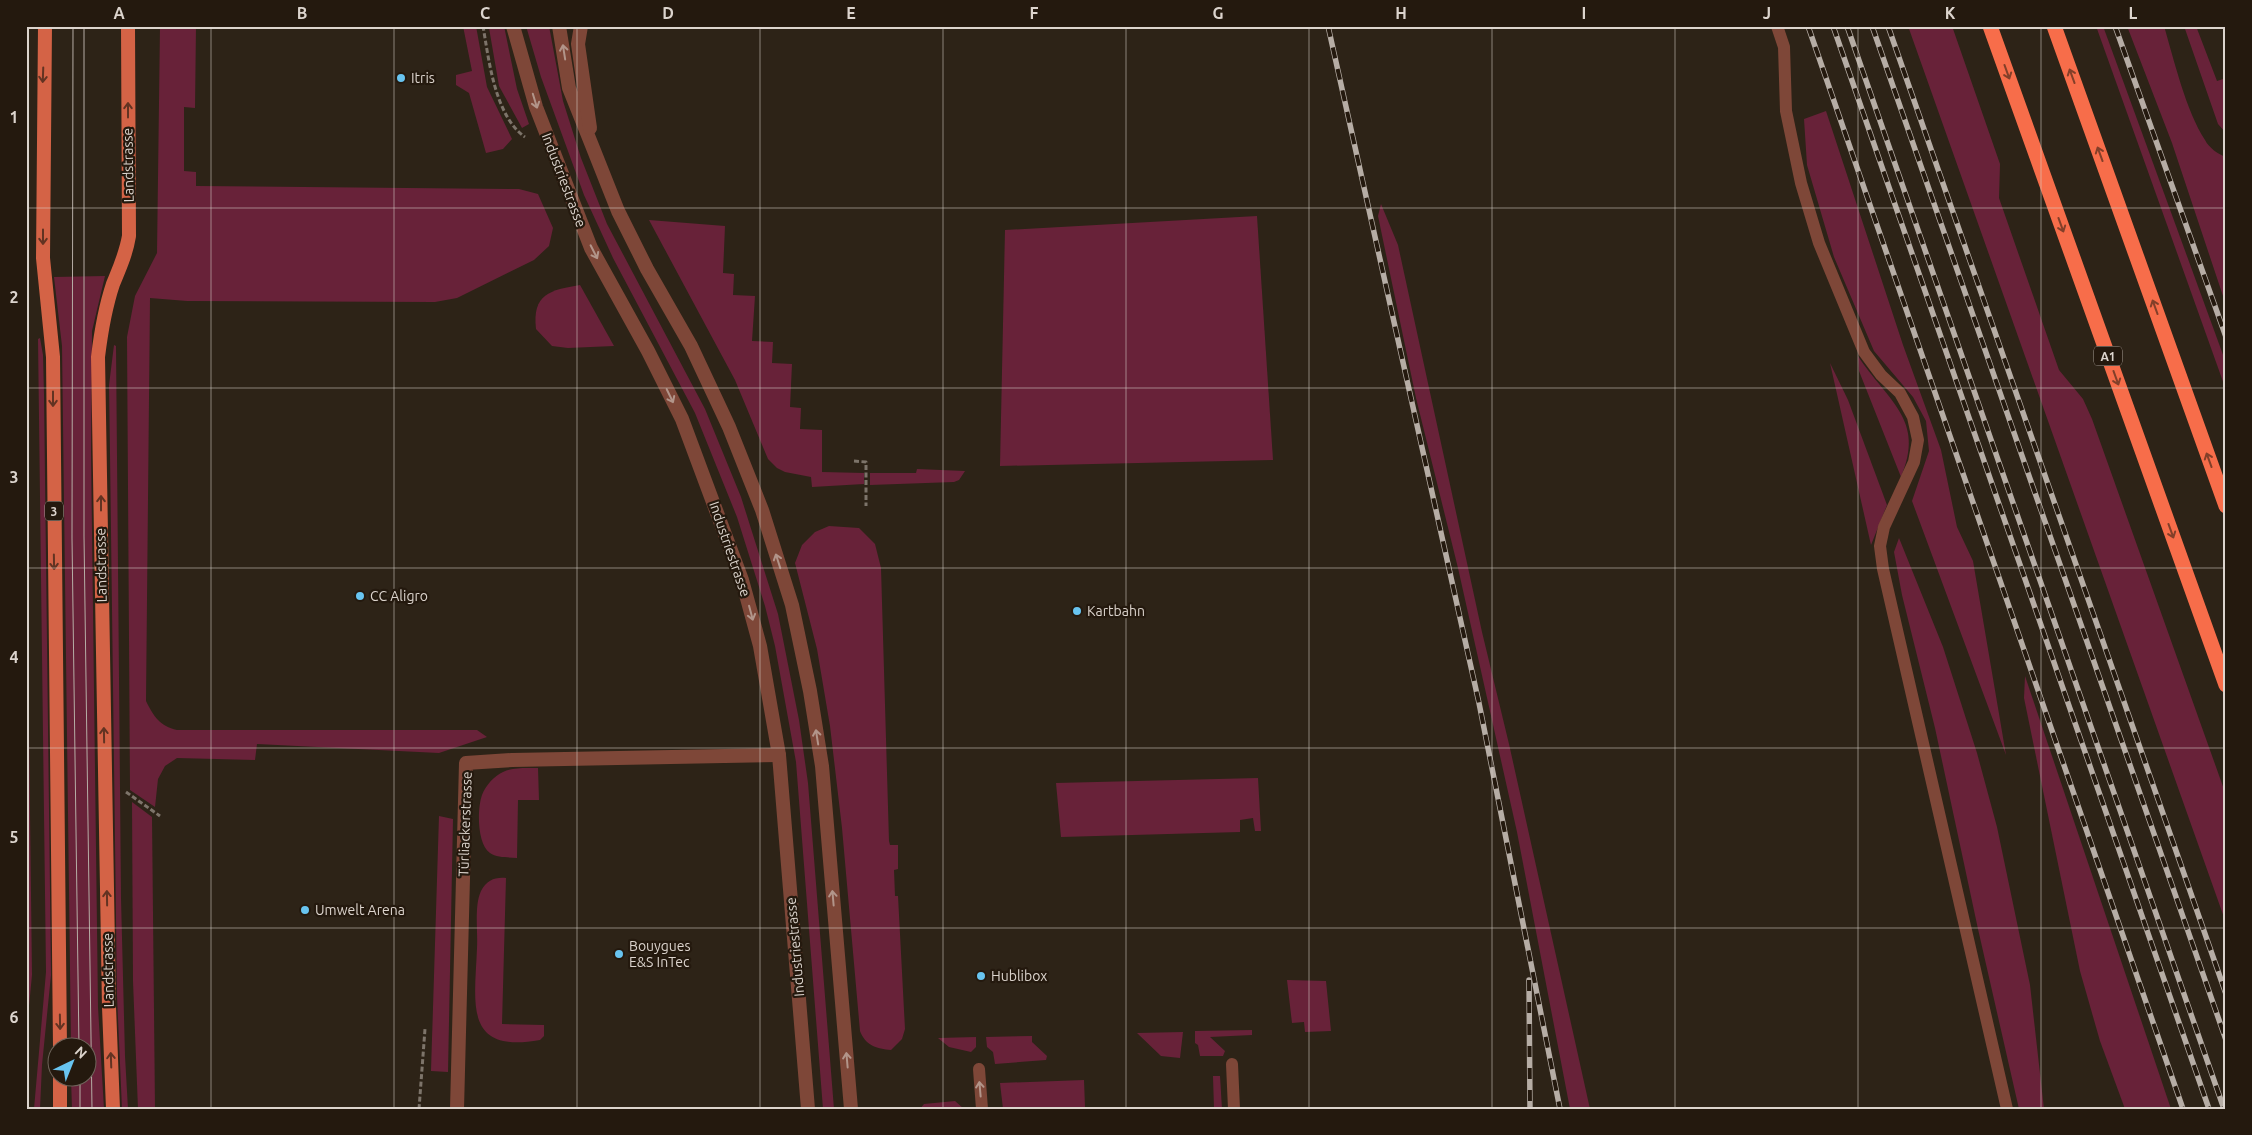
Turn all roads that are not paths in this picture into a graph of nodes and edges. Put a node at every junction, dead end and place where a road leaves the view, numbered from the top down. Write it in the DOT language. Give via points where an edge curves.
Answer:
graph roads {
  1 [pos="45,26"];
  2 [pos="128,26"];
  3 [pos="513,26"];
  4 [pos="560,26"];
  5 [pos="581,26"];
  6 [pos="1777,26"];
  7 [pos="1990,26"];
  8 [pos="2054,26"];
  9 [pos="593,148"];
  10 [pos="2226,506"];
  11 [pos="2226,685"];
  12 [pos="779,755"];
  13 [pos="60,1038"];
  14 [pos="1232,1064"];
  15 [pos="979,1070"];
  16 [pos="60,1088"];
  17 [pos="60,1109"];
  18 [pos="113,1109"];
  19 [pos="457,1109"];
  20 [pos="808,1109"];
  21 [pos="851,1109"];
  22 [pos="982,1109"];
  23 [pos="1234,1109"];
  24 [pos="2007,1109"];
  1 -- 13 [label="main road, 3, one-way" via="43,258 53,357"];
  18 -- 2 [label="main road, Landstrasse, one-way" via="98,357 103,321 125,258 129,236"];
  3 -- 12 [label="street, Industriestrasse, one-way" via="536,107 591,248 682,419 708,483 742,580 760,646"];
  9 -- 4 [label="street, one-way" via="569,88"];
  5 -- 9 [label="street" via="578,44"];
  6 -- 24 [label="lane" via="1784,47 1786,112 1801,183 1819,244 1864,352 1900,393 1913,417 1918,440 1914,462 1884,527 1880,546 1883,569"];
  7 -- 11 [label="highway, A1, one-way"];
  10 -- 8 [label="highway, one-way"];
  21 -- 9 [label="street, one-way" via="822,766 792,605 762,510 729,427 692,346 618,211"];
  12 -- 19 [label="street, Türliackerstrasse" via="466,763"];
  12 -- 20 [label="street, Industriestrasse"];
  14 -- 23 [label="lane"];
  22 -- 15 [label="lane, one-way"];
  16 -- 17 [label="main road"];
}
